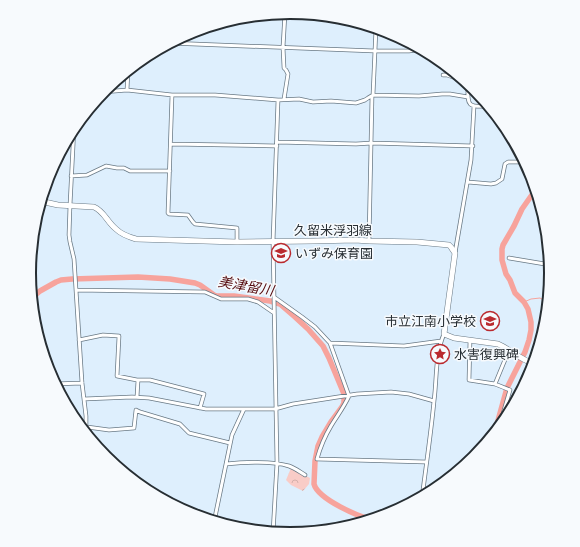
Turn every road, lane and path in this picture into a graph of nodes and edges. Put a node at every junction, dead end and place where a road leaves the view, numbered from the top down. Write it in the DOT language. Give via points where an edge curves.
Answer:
graph roads {
  1 [pos="284,19"];
  2 [pos="376,34"];
  3 [pos="181,43"];
  4 [pos="283,47"];
  5 [pos="375,50"];
  6 [pos="413,50"];
  7 [pos="443,75"];
  8 [pos="450,76"];
  9 [pos="128,78"];
  10 [pos="127,90"];
  11 [pos="113,91"];
  12 [pos="468,92"];
  13 [pos="172,95"];
  14 [pos="373,96"];
  15 [pos="468,97"];
  16 [pos="284,99"];
  17 [pos="278,100"];
  18 [pos="474,106"];
  19 [pos="481,106"];
  20 [pos="73,140"];
  21 [pos="372,143"];
  22 [pos="171,144"];
  23 [pos="277,144"];
  24 [pos="473,146"];
  25 [pos="518,162"];
  26 [pos="170,171"];
  27 [pos="72,176"];
  28 [pos="468,182"];
  29 [pos="46,202"];
  30 [pos="70,205"];
  31 [pos="369,241"];
  32 [pos="237,242"];
  33 [pos="272,242"];
  34 [pos="455,253"];
  35 [pos="509,258"];
  36 [pos="544,264"];
  37 [pos="76,290"];
  38 [pos="274,297"];
  39 [pos="274,311"];
  40 [pos="444,334"];
  41 [pos="79,340"];
  42 [pos="470,340"];
  43 [pos="441,341"];
  44 [pos="330,343"];
  45 [pos="512,352"];
  46 [pos="528,362"];
  47 [pos="138,380"];
  48 [pos="61,384"];
  49 [pos="82,384"];
  50 [pos="495,384"];
  51 [pos="348,396"];
  52 [pos="137,397"];
  53 [pos="84,399"];
  54 [pos="434,401"];
  55 [pos="200,408"];
  56 [pos="244,409"];
  57 [pos="275,409"];
  58 [pos="503,413"];
  59 [pos="86,425"];
  60 [pos="87,427"];
  61 [pos="230,443"];
  62 [pos="426,462"];
  63 [pos="277,463"];
  64 [pos="226,464"];
  65 [pos="305,475"];
  66 [pos="423,490"];
  67 [pos="215,516"];
  68 [pos="274,527"];
  1 -- 4 [label="street"];
  2 -- 5 [label="street"];
  3 -- 4 [label="street"];
  4 -- 5 [label="street"];
  4 -- 16 [label="street" via="284,68 288,74"];
  5 -- 6 [label="street"];
  5 -- 14 [label="street"];
  7 -- 8 [label="street"];
  9 -- 10 [label="street"];
  10 -- 11 [label="street"];
  10 -- 13 [label="street"];
  12 -- 15 [label="street"];
  13 -- 17 [label="street" via="215,95"];
  13 -- 22 [label="street"];
  14 -- 15 [label="street" via="450,94"];
  14 -- 16 [label="street" via="356,103"];
  14 -- 21 [label="street"];
  15 -- 18 [label="street"];
  16 -- 17 [label="street"];
  17 -- 23 [label="street"];
  18 -- 19 [label="street"];
  18 -- 24 [label="street"];
  20 -- 27 [label="street"];
  21 -- 23 [label="street"];
  21 -- 24 [label="street"];
  21 -- 31 [label="street"];
  22 -- 23 [label="street"];
  22 -- 26 [label="street"];
  23 -- 33 [label="street"];
  24 -- 28 [label="street"];
  25 -- 28 [label="street" via="505,164 502,179 496,183"];
  26 -- 27 [label="street" via="130,171 106,166 87,175"];
  26 -- 32 [label="street" via="168,213 188,215 195,224 237,228"];
  27 -- 30 [label="street"];
  28 -- 34 [label="street"];
  29 -- 30 [label="main road, 久留米浮羽線"];
  30 -- 32 [label="main road, 久留米浮羽線" via="97,208 115,229 136,239"];
  30 -- 37 [label="street" via="69,235"];
  31 -- 33 [label="main road, 久留米浮羽線"];
  31 -- 34 [label="main road, 久留米浮羽線" via="445,244 452,247"];
  32 -- 33 [label="main road, 久留米浮羽線"];
  33 -- 38 [label="street"];
  34 -- 40 [label="main road"];
  35 -- 36 [label="street"];
  37 -- 39 [label="street" via="205,292 221,299 248,299"];
  37 -- 41 [label="street"];
  38 -- 39 [label="street"];
  38 -- 44 [label="street" via="302,316"];
  39 -- 57 [label="street"];
  40 -- 42 [label="main road"];
  40 -- 43 [label="street"];
  41 -- 47 [label="street" via="103,335 119,336 117,376"];
  41 -- 49 [label="street"];
  42 -- 45 [label="main road" via="498,344"];
  42 -- 50 [label="street" via="468,380"];
  43 -- 44 [label="street" via="404,346"];
  43 -- 54 [label="street"];
  44 -- 51 [label="street"];
  45 -- 46 [label="main road"];
  45 -- 50 [label="street"];
  47 -- 52 [label="street"];
  47 -- 55 [label="street" via="150,380 204,394"];
  48 -- 49 [label="street"];
  49 -- 53 [label="street"];
  50 -- 58 [label="street" via="510,390"];
  51 -- 54 [label="street" via="396,392"];
  51 -- 57 [label="street"];
  51 -- 62 [label="street" via="319,451 318,459"];
  52 -- 53 [label="street"];
  52 -- 55 [label="street"];
  53 -- 59 [label="street"];
  54 -- 62 [label="street"];
  55 -- 56 [label="street"];
  56 -- 57 [label="street"];
  56 -- 61 [label="street"];
  57 -- 63 [label="street"];
  60 -- 61 [label="street" via="109,430 134,428 136,410 180,424 189,433"];
  61 -- 64 [label="street"];
  62 -- 66 [label="street"];
  63 -- 64 [label="street"];
  63 -- 65 [label="street"];
  63 -- 68 [label="street"];
  64 -- 67 [label="street"];
}
